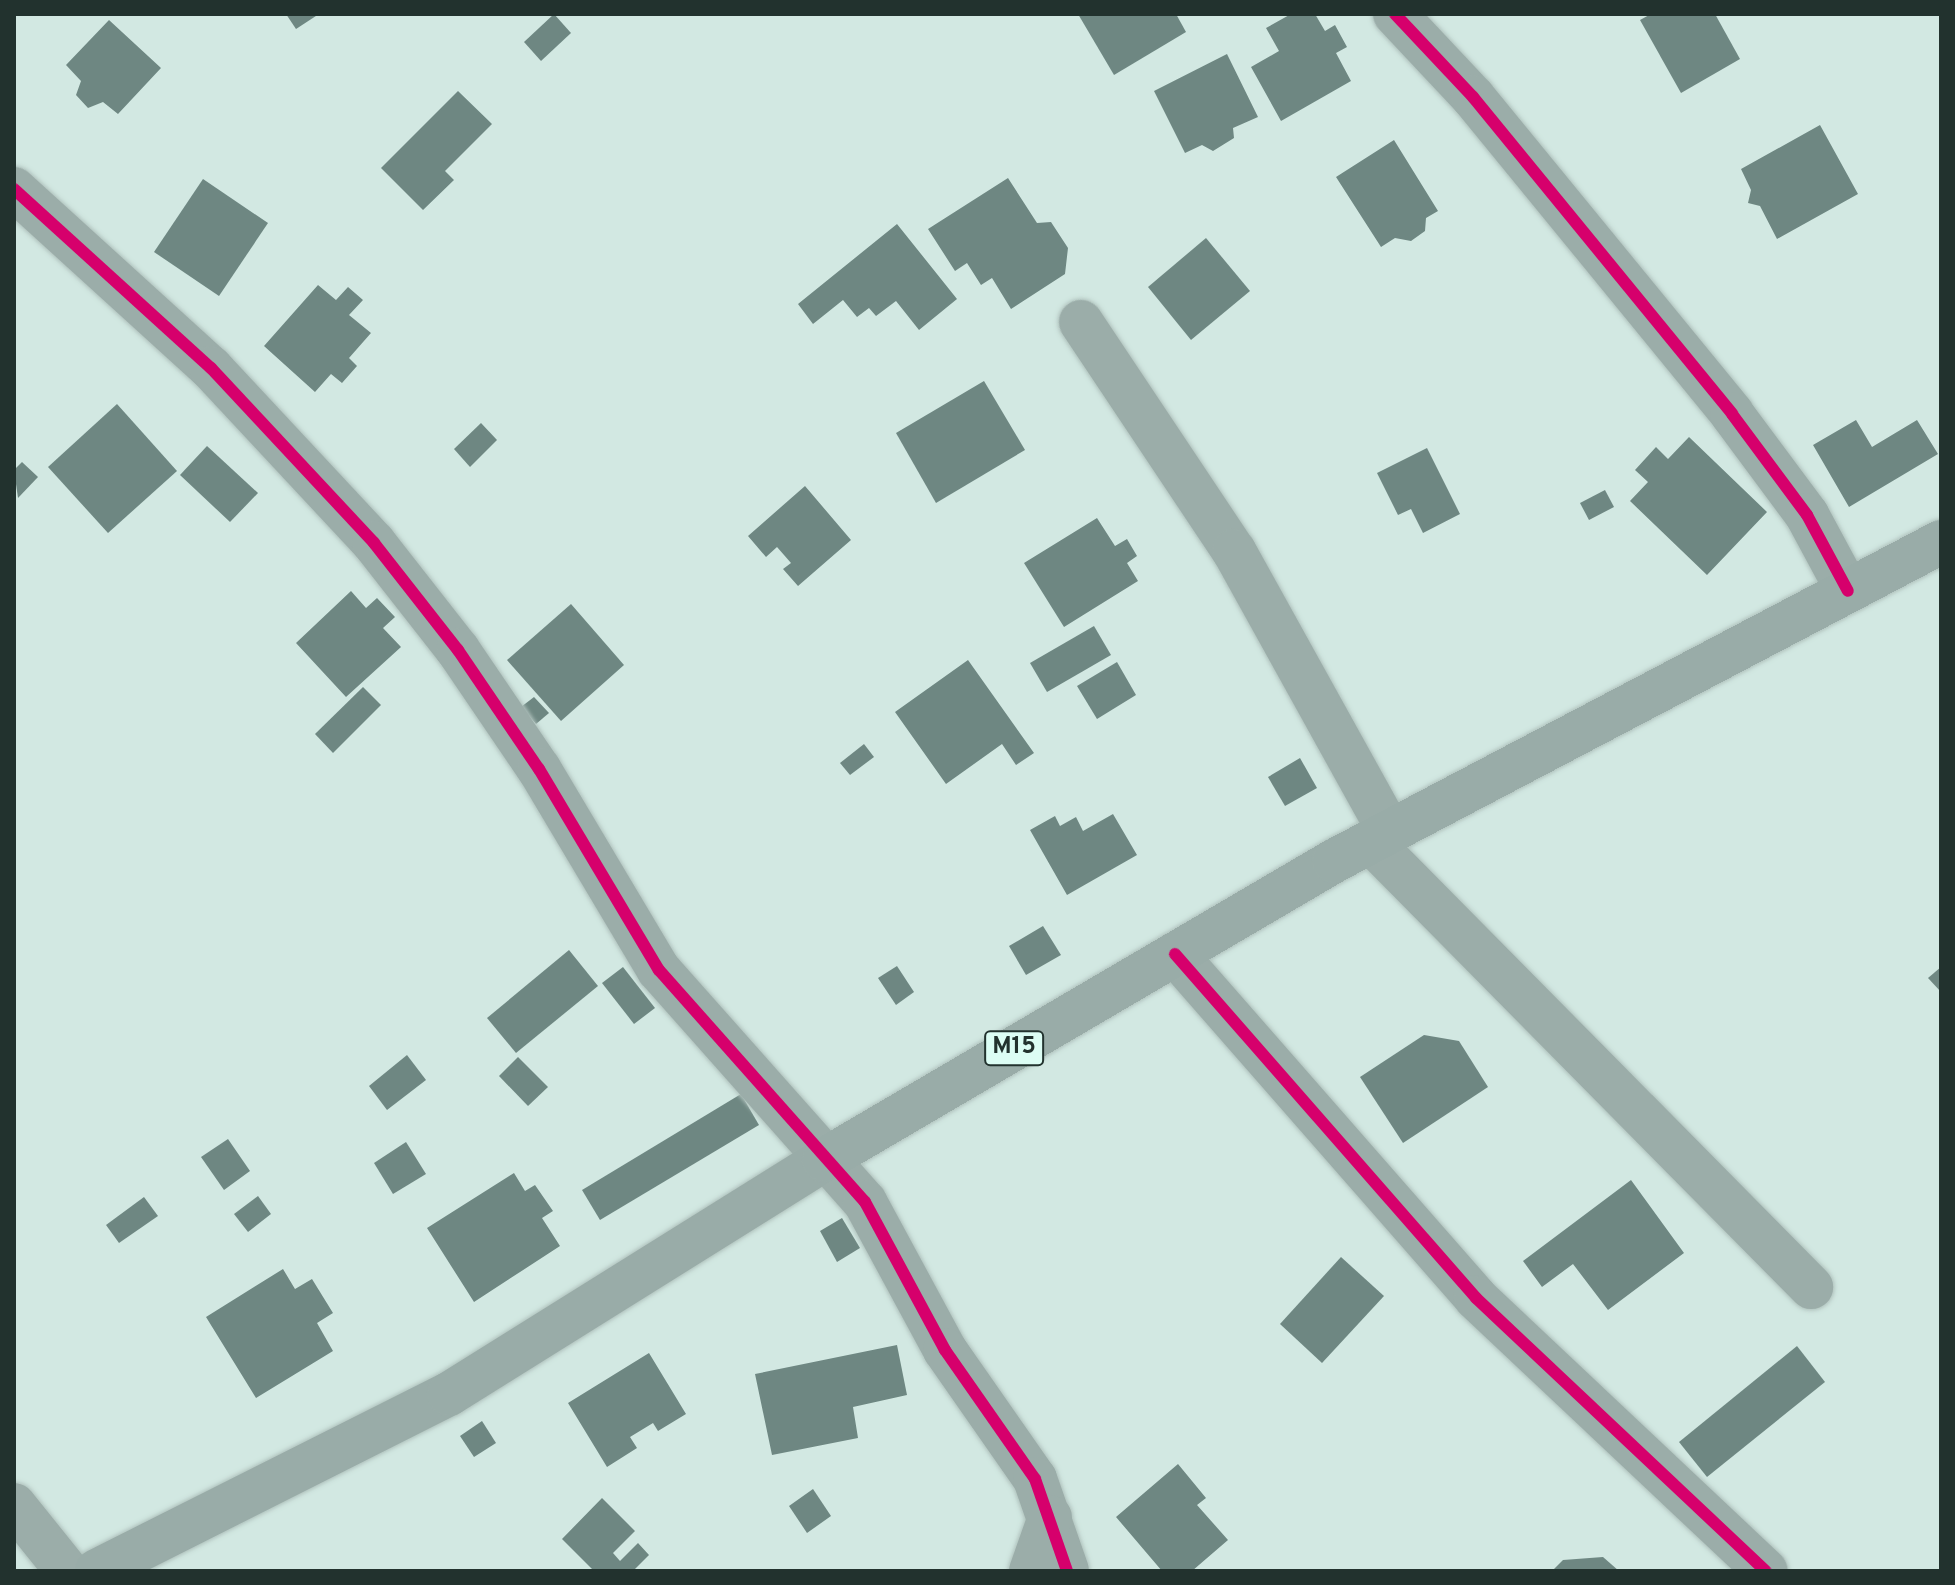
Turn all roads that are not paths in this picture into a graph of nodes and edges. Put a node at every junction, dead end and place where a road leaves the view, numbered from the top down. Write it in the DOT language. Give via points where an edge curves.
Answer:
graph roads {
  1 [pos="1395,14"];
  2 [pos="14,189"];
  3 [pos="1081,322"];
  4 [pos="1941,542"];
  5 [pos="1848,591"];
  6 [pos="1380,837"];
  7 [pos="1175,954"];
  8 [pos="824,1160"];
  9 [pos="1811,1287"];
  10 [pos="14,1505"];
  11 [pos="1050,1517"];
  12 [pos="67,1571"];
  13 [pos="97,1571"];
  14 [pos="1031,1571"];
  15 [pos="1067,1571"];
  16 [pos="1766,1571"];
  1 -- 5 [label="street" via="1473,97 1732,414 1807,515"];
  2 -- 8 [label="street" via="211,368 374,543 458,650 539,769 659,970"];
  3 -- 6 [label="street" via="1234,551"];
  4 -- 5 [label="highway, M15"];
  5 -- 6 [label="highway, M15"];
  6 -- 7 [label="highway, M15"];
  6 -- 9 [label="street"];
  7 -- 8 [label="highway, M15"];
  7 -- 16 [label="street" via="1476,1298"];
  8 -- 11 [label="street" via="865,1202 945,1350 1035,1479"];
  8 -- 13 [label="highway, M15" via="449,1394"];
  10 -- 12 [label="street"];
  11 -- 14 [label="street"];
  11 -- 15 [label="street"];
}
